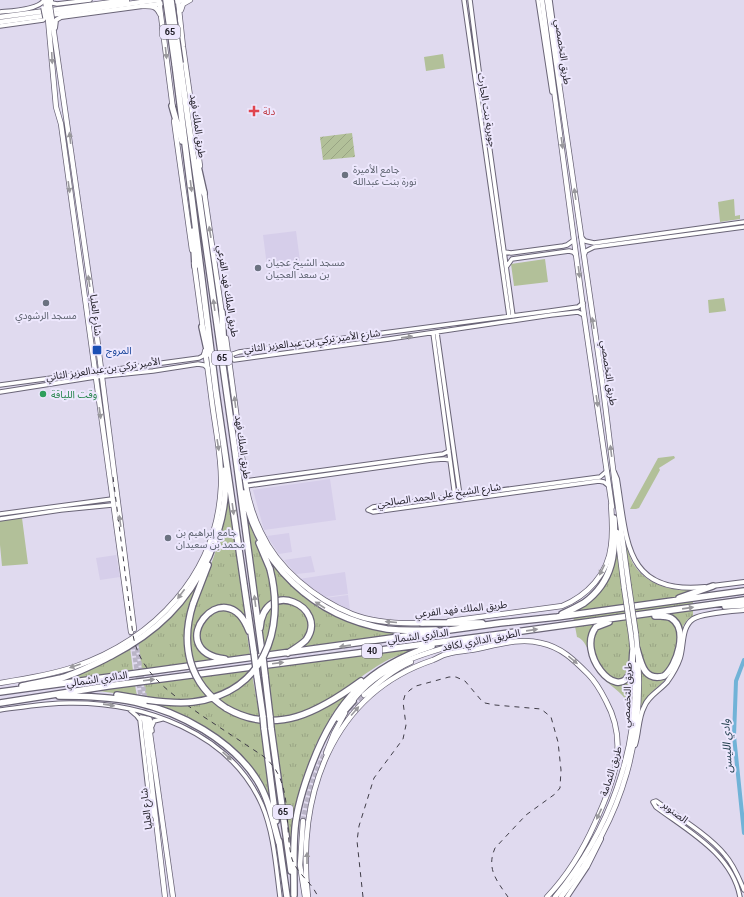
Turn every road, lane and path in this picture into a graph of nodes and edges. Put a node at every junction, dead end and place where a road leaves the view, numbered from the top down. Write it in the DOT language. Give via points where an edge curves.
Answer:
graph roads {
  1 [pos="44,0"];
  2 [pos="50,0"];
  3 [pos="90,0"];
  4 [pos="127,0"];
  5 [pos="166,0"];
  6 [pos="171,0"];
  7 [pos="189,0"];
  8 [pos="464,0"];
  9 [pos="470,0"];
  10 [pos="538,0"];
  11 [pos="542,0"];
  12 [pos="548,0"];
  13 [pos="158,1"];
  14 [pos="178,1"];
  15 [pos="142,6"];
  16 [pos="34,7"];
  17 [pos="47,7"];
  18 [pos="0,12"];
  19 [pos="0,17"];
  20 [pos="48,19"];
  21 [pos="162,19"];
  22 [pos="181,20"];
  23 [pos="35,21"];
  24 [pos="0,22"];
  25 [pos="0,26"];
  26 [pos="52,36"];
  27 [pos="164,36"];
  28 [pos="183,38"];
  29 [pos="475,39"];
  30 [pos="469,40"];
  31 [pos="470,45"];
  32 [pos="476,45"];
  33 [pos="177,64"];
  34 [pos="556,104"];
  35 [pos="172,106"];
  36 [pos="56,107"];
  37 [pos="64,107"];
  38 [pos="188,118"];
  39 [pos="68,122"];
  40 [pos="61,124"];
  41 [pos="188,166"];
  42 [pos="204,193"];
  43 [pos="193,203"];
  44 [pos="500,222"];
  45 [pos="744,222"];
  46 [pos="495,223"];
  47 [pos="501,227"];
  48 [pos="744,227"];
  49 [pos="496,228"];
  50 [pos="652,234"];
  51 [pos="581,237"];
  52 [pos="575,239"];
  53 [pos="652,240"];
  54 [pos="605,244"];
  55 [pos="567,245"];
  56 [pos="594,245"];
  57 [pos="569,251"];
  58 [pos="504,252"];
  59 [pos="511,253"];
  60 [pos="577,256"];
  61 [pos="584,256"];
  62 [pos="512,259"];
  63 [pos="195,266"];
  64 [pos="507,266"];
  65 [pos="583,303"];
  66 [pos="578,307"];
  67 [pos="559,310"];
  68 [pos="513,311"];
  69 [pos="222,312"];
  70 [pos="578,312"];
  71 [pos="551,313"];
  72 [pos="508,314"];
  73 [pos="545,314"];
  74 [pos="560,314"];
  75 [pos="584,315"];
  76 [pos="513,316"];
  77 [pos="482,320"];
  78 [pos="452,324"];
  79 [pos="482,325"];
  80 [pos="202,327"];
  81 [pos="453,330"];
  82 [pos="436,335"];
  83 [pos="301,344"];
  84 [pos="292,345"];
  85 [pos="205,348"];
  86 [pos="302,351"];
  87 [pos="228,352"];
  88 [pos="239,352"];
  89 [pos="294,352"];
  90 [pos="439,359"];
  91 [pos="187,360"];
  92 [pos="231,361"];
  93 [pos="140,366"];
  94 [pos="187,366"];
  95 [pos="208,368"];
  96 [pos="101,371"];
  97 [pos="93,372"];
  98 [pos="140,372"];
  99 [pos="55,377"];
  100 [pos="102,377"];
  101 [pos="93,378"];
  102 [pos="56,384"];
  103 [pos="0,385"];
  104 [pos="226,388"];
  105 [pos="216,391"];
  106 [pos="0,392"];
  107 [pos="226,450"];
  108 [pos="235,451"];
  109 [pos="449,451"];
  110 [pos="440,454"];
  111 [pos="440,459"];
  112 [pos="450,460"];
  113 [pos="355,465"];
  114 [pos="350,466"];
  115 [pos="613,470"];
  116 [pos="355,471"];
  117 [pos="607,471"];
  118 [pos="350,472"];
  119 [pos="255,479"];
  120 [pos="246,483"];
  121 [pos="257,484"];
  122 [pos="454,486"];
  123 [pos="459,486"];
  124 [pos="609,486"];
  125 [pos="460,496"];
  126 [pos="455,497"];
  127 [pos="112,499"];
  128 [pos="104,501"];
  129 [pos="95,504"];
  130 [pos="104,505"];
  131 [pos="112,505"];
  132 [pos="611,505"];
  133 [pos="13,512"];
  134 [pos="248,512"];
  135 [pos="2,514"];
  136 [pos="15,517"];
  137 [pos="5,518"];
  138 [pos="614,518"];
  139 [pos="0,519"];
  140 [pos="214,544"];
  141 [pos="744,582"];
  142 [pos="713,586"];
  143 [pos="627,587"];
  144 [pos="744,591"];
  145 [pos="744,600"];
  146 [pos="674,601"];
  147 [pos="744,605"];
  148 [pos="705,606"];
  149 [pos="744,610"];
  150 [pos="639,615"];
  151 [pos="557,617"];
  152 [pos="615,618"];
  153 [pos="422,623"];
  154 [pos="500,623"];
  155 [pos="466,629"];
  156 [pos="494,635"];
  157 [pos="260,638"];
  158 [pos="518,641"];
  159 [pos="445,642"];
  160 [pos="635,650"];
  161 [pos="254,651"];
  162 [pos="287,654"];
  163 [pos="231,660"];
  164 [pos="384,667"];
  165 [pos="0,683"];
  166 [pos="0,692"];
  167 [pos="364,695"];
  168 [pos="35,697"];
  169 [pos="353,701"];
  170 [pos="0,703"];
  171 [pos="121,707"];
  172 [pos="0,710"];
  173 [pos="144,719"];
  174 [pos="170,721"];
  175 [pos="152,729"];
  176 [pos="633,749"];
  177 [pos="316,754"];
  178 [pos="320,774"];
  179 [pos="303,821"];
  180 [pos="605,830"];
  181 [pos="279,843"];
  182 [pos="168,863"];
  183 [pos="744,890"];
  184 [pos="295,896"];
  185 [pos="166,897"];
  186 [pos="172,897"];
  187 [pos="280,897"];
  188 [pos="287,897"];
  189 [pos="305,897"];
  190 [pos="308,897"];
  191 [pos="547,897"];
  192 [pos="555,897"];
  193 [pos="561,897"];
  194 [pos="567,897"];
  195 [pos="740,897"];
  1 -- 16 [label="street"];
  1 -- 17 [label="main road, شارع العليا"];
  2 -- 3 [label="street" via="57,4"];
  2 -- 17 [label="main road, شارع العليا"];
  4 -- 19 [label="main road"];
  5 -- 33 [label="highway, طريق الملك فهد / 65, bridge"];
  6 -- 33 [label="highway, طريق الملك فهد / 65, bridge"];
  7 -- 14 [label="main road"];
  7 -- 22 [label="main road" via="183,4"];
  8 -- 30 [label="street, جويرية بنت الحارث"];
  9 -- 29 [label="street, جويرية بنت الحارث"];
  10 -- 34 [label="street" via="548,71"];
  11 -- 34 [label="main road, طريق التخصصي"];
  51 -- 12 [label="main road, طريق التخصصي, one-way"];
  13 -- 14 [label="main road"];
  13 -- 15 [label="main road"];
  13 -- 21 [label="main road"];
  13 -- 24 [label="main road"];
  14 -- 22 [label="main road, طريق الملك فهد الفرعي"];
  15 -- 21 [label="main road" via="156,8"];
  15 -- 26 [label="main road" via="58,18"];
  16 -- 17 [label="street"];
  16 -- 18 [label="street"];
  17 -- 20 [label="main road, شارع العليا, bridge"];
  20 -- 23 [label="street"];
  20 -- 26 [label="main road, شارع العليا"];
  21 -- 27 [label="main road"];
  22 -- 28 [label="main road, طريق الملك فهد الفرعي"];
  23 -- 25 [label="street"];
  23 -- 26 [label="street" via="45,23"];
  26 -- 36 [label="main road, شارع العليا, one-way"];
  26 -- 37 [label="main road, شارع العليا"];
  27 -- 28 [label="main road" via="165,29 175,25"];
  27 -- 35 [label="main road, one-way"];
  28 -- 42 [label="main road, طريق الملك فهد الفرعي"];
  29 -- 30 [label="street" via="474,42"];
  29 -- 32 [label="street, جويرية بنت الحارث"];
  30 -- 31 [label="street, جويرية بنت الحارث"];
  31 -- 32 [label="street"];
  31 -- 46 [label="street, جويرية بنت الحارث"];
  32 -- 44 [label="street, جويرية بنت الحارث"];
  33 -- 38 [label="highway, طريق الملك فهد / 65"];
  33 -- 41 [label="highway, طريق الملك فهد / 65"];
  34 -- 52 [label="main road, طريق التخصصي, one-way"];
  35 -- 41 [label="highway"];
  35 -- 63 [label="main road"];
  36 -- 37 [label="main road" via="62,113"];
  36 -- 40 [label="main road, شارع العليا"];
  37 -- 39 [label="main road, شارع العليا"];
  38 -- 42 [label="highway"];
  104 -- 38 [label="highway, طريق الملك فهد / 65, one-way"];
  39 -- 40 [label="main road" via="62,116"];
  96 -- 39 [label="main road, شارع العليا, one-way"];
  40 -- 97 [label="main road, شارع العليا, one-way"];
  41 -- 43 [label="highway, طريق الملك فهد / 65, one-way"];
  69 -- 42 [label="main road, طريق الملك فهد الفرعي, one-way"];
  43 -- 63 [label="highway"];
  43 -- 105 [label="highway, طريق الملك فهد / 65"];
  44 -- 46 [label="street"];
  44 -- 47 [label="street, جويرية بنت الحارث"];
  45 -- 50 [label="street"];
  46 -- 49 [label="street, جويرية بنت الحارث"];
  47 -- 49 [label="street"];
  47 -- 58 [label="street, جويرية بنت الحارث"];
  48 -- 53 [label="street"];
  49 -- 72 [label="street, جويرية بنت الحارث"];
  50 -- 53 [label="street"];
  50 -- 54 [label="street"];
  51 -- 56 [label="street"];
  51 -- 61 [label="main road, طريق التخصصي"];
  52 -- 55 [label="street"];
  52 -- 60 [label="main road, طريق التخصصي"];
  53 -- 54 [label="street"];
  54 -- 56 [label="street"];
  55 -- 57 [label="street" via="570,247"];
  55 -- 59 [label="street"];
  56 -- 61 [label="street"];
  57 -- 60 [label="street"];
  57 -- 62 [label="street"];
  58 -- 59 [label="street"];
  58 -- 64 [label="street, جويرية بنت الحارث"];
  59 -- 62 [label="street" via="509,256"];
  60 -- 65 [label="main road, طريق التخصصي, one-way"];
  115 -- 61 [label="main road, طريق التخصصي, one-way"];
  62 -- 64 [label="street"];
  63 -- 80 [label="main road"];
  64 -- 68 [label="street, جويرية بنت الحارث"];
  65 -- 66 [label="street, شارع الأمير تركي بن عبدالعزيز الثاني"];
  65 -- 75 [label="main road, طريق التخصصي"];
  66 -- 67 [label="street, شارع الأمير تركي بن عبدالعزيز الثاني"];
  66 -- 70 [label="street"];
  67 -- 71 [label="street, شارع الأمير تركي بن عبدالعزيز الثاني"];
  67 -- 74 [label="street"];
  68 -- 72 [label="street"];
  68 -- 76 [label="street, جويرية بنت الحارث"];
  69 -- 87 [label="main road, طريق الملك فهد الفرعي"];
  69 -- 104 [label="highway"];
  70 -- 74 [label="street, شارع الأمير تركي بن عبدالعزيز الثاني"];
  70 -- 75 [label="street"];
  71 -- 73 [label="street, شارع الأمير تركي بن عبدالعزيز الثاني"];
  71 -- 74 [label="street, شارع الأمير تركي بن عبدالعزيز الثاني"];
  72 -- 76 [label="street, شارع الأمير تركي بن عبدالعزيز الثاني"];
  72 -- 77 [label="street, شارع الأمير تركي بن عبدالعزيز الثاني"];
  73 -- 76 [label="street, شارع الأمير تركي بن عبدالعزيز الثاني"];
  73 -- 79 [label="street, شارع الأمير تركي بن عبدالعزيز الثاني"];
  75 -- 117 [label="main road, طريق التخصصي, one-way"];
  77 -- 78 [label="street, شارع الأمير تركي بن عبدالعزيز الثاني"];
  77 -- 79 [label="street"];
  78 -- 81 [label="street" via="450,328"];
  78 -- 83 [label="street, شارع الأمير تركي بن عبدالعزيز الثاني"];
  79 -- 81 [label="street, شارع الأمير تركي بن عبدالعزيز الثاني"];
  80 -- 85 [label="main road"];
  80 -- 105 [label="highway"];
  81 -- 82 [label="street, شارع الأمير تركي بن عبدالعزيز الثاني"];
  86 -- 82 [label="street, شارع الأمير تركي بن عبدالعزيز الثاني, one-way"];
  82 -- 90 [label="street"];
  83 -- 84 [label="street, شارع الأمير تركي بن عبدالعزيز الثاني"];
  83 -- 86 [label="street" via="298,348"];
  84 -- 88 [label="street, شارع الأمير تركي بن عبدالعزيز الثاني"];
  84 -- 89 [label="street" via="296,348"];
  85 -- 91 [label="street, الأمير تركي بن عبدالعزيز الثاني" via="203,356"];
  85 -- 95 [label="main road"];
  86 -- 89 [label="street, شارع الأمير تركي بن عبدالعزيز الثاني"];
  87 -- 88 [label="street"];
  87 -- 92 [label="main road, طريق الملك فهد الفرعي"];
  88 -- 92 [label="street, شارع الأمير تركي بن عبدالعزيز الثاني" via="231,356"];
  89 -- 92 [label="street, شارع الأمير تركي بن عبدالعزيز الثاني"];
  90 -- 109 [label="street"];
  90 -- 123 [label="street"];
  91 -- 93 [label="street, الأمير تركي بن عبدالعزيز الثاني"];
  91 -- 94 [label="street" via="195,362"];
  120 -- 92 [label="main road, طريق الملك فهد الفرعي, one-way"];
  93 -- 96 [label="street, الأمير تركي بن عبدالعزيز الثاني"];
  93 -- 98 [label="street" via="137,370"];
  94 -- 95 [label="street, الأمير تركي بن عبدالعزيز الثاني" via="198,364"];
  94 -- 98 [label="street, الأمير تركي بن عبدالعزيز الثاني"];
  95 -- 165 [label="main road, الدائري الشمالي, one-way" via="221,484 218,514 210,541 190,580 162,615 125,643 96,658 57,672"];
  96 -- 97 [label="street, الأمير تركي بن عبدالعزيز الثاني"];
  96 -- 100 [label="main road, شارع العليا"];
  97 -- 99 [label="street, الأمير تركي بن عبدالعزيز الثاني"];
  97 -- 101 [label="main road, شارع العليا"];
  98 -- 100 [label="street, الأمير تركي بن عبدالعزيز الثاني"];
  99 -- 102 [label="street" via="59,381"];
  99 -- 103 [label="street, الأمير تركي بن عبدالعزيز الثاني"];
  100 -- 101 [label="street, الأمير تركي بن عبدالعزيز الثاني"];
  131 -- 100 [label="main road, شارع العليا, one-way" via="133,630"];
  101 -- 102 [label="street, الأمير تركي بن عبدالعزيز الثاني"];
  101 -- 127 [label="main road, شارع العليا, one-way"];
  102 -- 106 [label="street, الأمير تركي بن عبدالعزيز الثاني"];
  104 -- 108 [label="highway, طريق الملك فهد / 65"];
  105 -- 107 [label="highway, طريق الملك فهد / 65"];
  107 -- 140 [label="highway" via="224,504"];
  107 -- 161 [label="highway, طريق الملك فهد / 65, one-way"];
  108 -- 134 [label="highway"];
  157 -- 108 [label="highway, طريق الملك فهد / 65, one-way"];
  109 -- 110 [label="street"];
  109 -- 112 [label="street"];
  110 -- 111 [label="street"];
  110 -- 113 [label="street"];
  111 -- 112 [label="street"];
  111 -- 116 [label="street"];
  112 -- 122 [label="street"];
  113 -- 114 [label="street"];
  113 -- 116 [label="street"];
  114 -- 118 [label="street"];
  114 -- 119 [label="street"];
  115 -- 142 [label="main road" via="617,479 627,539 635,561 641,569 657,582 670,586"];
  115 -- 143 [label="main road, طريق التخصصي"];
  116 -- 118 [label="street"];
  117 -- 124 [label="main road, طريق التخصصي"];
  117 -- 125 [label="street, شارع الشيخ على الحمد الصالحي" via="600,477"];
  118 -- 121 [label="street"];
  119 -- 120 [label="street"];
  119 -- 121 [label="street"];
  120 -- 121 [label="street"];
  153 -- 120 [label="main road, طريق الملك فهد الفرعي, one-way" via="384,622 353,614 334,605 302,583 277,558 261,534"];
  122 -- 123 [label="street"];
  122 -- 126 [label="street"];
  123 -- 125 [label="street"];
  124 -- 126 [label="street, شارع الشيخ على الحمد الصالحي" via="599,481 373,512 368,510 373,507"];
  124 -- 132 [label="main road, طريق التخصصي"];
  125 -- 126 [label="street, شارع الشيخ على الحمد الصالحي"];
  127 -- 128 [label="street"];
  127 -- 131 [label="main road, شارع العليا"];
  128 -- 129 [label="street"];
  128 -- 130 [label="street"];
  129 -- 130 [label="street"];
  129 -- 133 [label="street"];
  129 -- 136 [label="street"];
  130 -- 131 [label="street"];
  132 -- 138 [label="main road, طريق التخصصي"];
  132 -- 153 [label="main road, طريق الملك فهد الفرعي, one-way" via="611,547 607,560 597,581 574,601 549,608"];
  133 -- 135 [label="street"];
  133 -- 136 [label="street" via="11,516"];
  155 -- 134 [label="highway, one-way" via="388,629 349,619 323,607 300,590 275,563 263,545"];
  134 -- 168 [label="highway, bridge" via="270,568 275,596 273,629 265,654 251,674 215,697 181,703 96,693"];
  135 -- 137 [label="street" via="8,516"];
  136 -- 137 [label="street"];
  137 -- 139 [label="street"];
  138 -- 143 [label="main road, طريق التخصصي"];
  138 -- 151 [label="highway" via="615,547 607,577 583,603"];
  140 -- 164 [label="highway, bridge" via="189,616 186,635 190,660 198,678 214,699 226,708 262,721 293,718 333,701"];
  140 -- 166 [label="highway" via="185,597 164,619 128,646 89,667 61,677"];
  141 -- 142 [label="main road"];
  142 -- 146 [label="highway"];
  143 -- 160 [label="main road, طريق التخصصي, bridge"];
  144 -- 146 [label="highway, الدائري الشمالي / 40"];
  145 -- 148 [label="highway, الدائري الشمالي / 40"];
  146 -- 151 [label="highway, الدائري الشمالي / 40"];
  147 -- 148 [label="highway"];
  150 -- 148 [label="highway, الدائري الشمالي / 40, one-way"];
  149 -- 176 [label="main road" via="701,616 690,622 686,628 682,654 676,667 666,683 644,707"];
  150 -- 152 [label="highway, الدائري الشمالي / 40"];
  150 -- 160 [label="highway" via="671,618 676,622 680,636 675,662 668,673 660,677 647,674"];
  151 -- 154 [label="highway, الدائري الشمالي / 40"];
  156 -- 152 [label="highway, الدائري الشمالي / 40, one-way"];
  152 -- 160 [label="highway" via="596,627 590,637 592,653 599,669 607,679 616,682 624,679 631,672"];
  153 -- 154 [label="highway"];
  154 -- 155 [label="highway, الدائري الشمالي / 40"];
  155 -- 162 [label="highway, الدائري الشمالي / 40, one-way"];
  156 -- 159 [label="highway, الدائري الشمالي / 40"];
  156 -- 169 [label="main road" via="425,653 395,666 362,690"];
  157 -- 162 [label="highway" via="262,618 268,608 280,600 298,603 309,617 310,632 302,643"];
  157 -- 184 [label="highway, طريق الملك فهد / 65, bridge"];
  158 -- 167 [label="main road" via="434,654 413,660 398,668"];
  178 -- 158 [label="main road, الطريق الدائري لكافد, one-way" via="340,730 349,717 389,681 445,654"];
  158 -- 191 [label="main road, الطريق الدائري لكافد, one-way" via="549,645 574,660 600,690 612,712 618,737 616,764 606,800 581,851 562,881"];
  159 -- 164 [label="highway" via="413,652"];
  168 -- 159 [label="highway, الدائري الشمالي / 40, one-way"];
  160 -- 176 [label="main road, طريق التخصصي" via="638,702"];
  160 -- 192 [label="main road, طريق الثمامة" via="633,718 620,779 594,839"];
  161 -- 163 [label="highway, 65" via="246,626 239,615 228,609 213,610 206,614 200,624 199,644 210,655"];
  161 -- 181 [label="highway, طريق الملك فهد / 65, bridge"];
  162 -- 163 [label="highway, الدائري الشمالي / 40"];
  163 -- 166 [label="highway, الدائري الشمالي / 40"];
  164 -- 177 [label="highway" via="347,699 330,723"];
  168 -- 170 [label="highway, الدائري الشمالي / 40"];
  168 -- 181 [label="highway" via="91,696 135,702 166,712 202,729 224,744 257,781 270,811"];
  169 -- 177 [label="highway" via="340,715"];
  169 -- 178 [label="main road" via="334,733"];
  172 -- 171 [label="street, one-way" via="69,703 96,703"];
  171 -- 173 [label="street"];
  171 -- 174 [label="street"];
  173 -- 175 [label="street" via="141,717 150,719"];
  173 -- 182 [label="main road, شارع العليا"];
  173 -- 185 [label="main road, شارع العليا"];
  174 -- 175 [label="street" via="156,719"];
  174 -- 187 [label="street, one-way" via="196,733 220,750 252,787 269,828"];
  175 -- 182 [label="street"];
  176 -- 180 [label="main road, طريق الثمامة" via="626,778"];
  177 -- 184 [label="highway" via="298,809 294,851"];
  190 -- 178 [label="main road, الطريق الدائري لكافد, one-way" via="307,826"];
  179 -- 189 [label="main road" via="300,865"];
  180 -- 193 [label="main road, طريق الثمامة"];
  180 -- 194 [label="main road, طريق الثمامة" via="587,867"];
  181 -- 188 [label="highway, طريق الملك فهد / 65"];
  182 -- 186 [label="main road, شارع العليا"];
  183 -- 195 [label="street, الصنوبر" via="724,853 656,801 653,802 720,857 731,872"];
}
